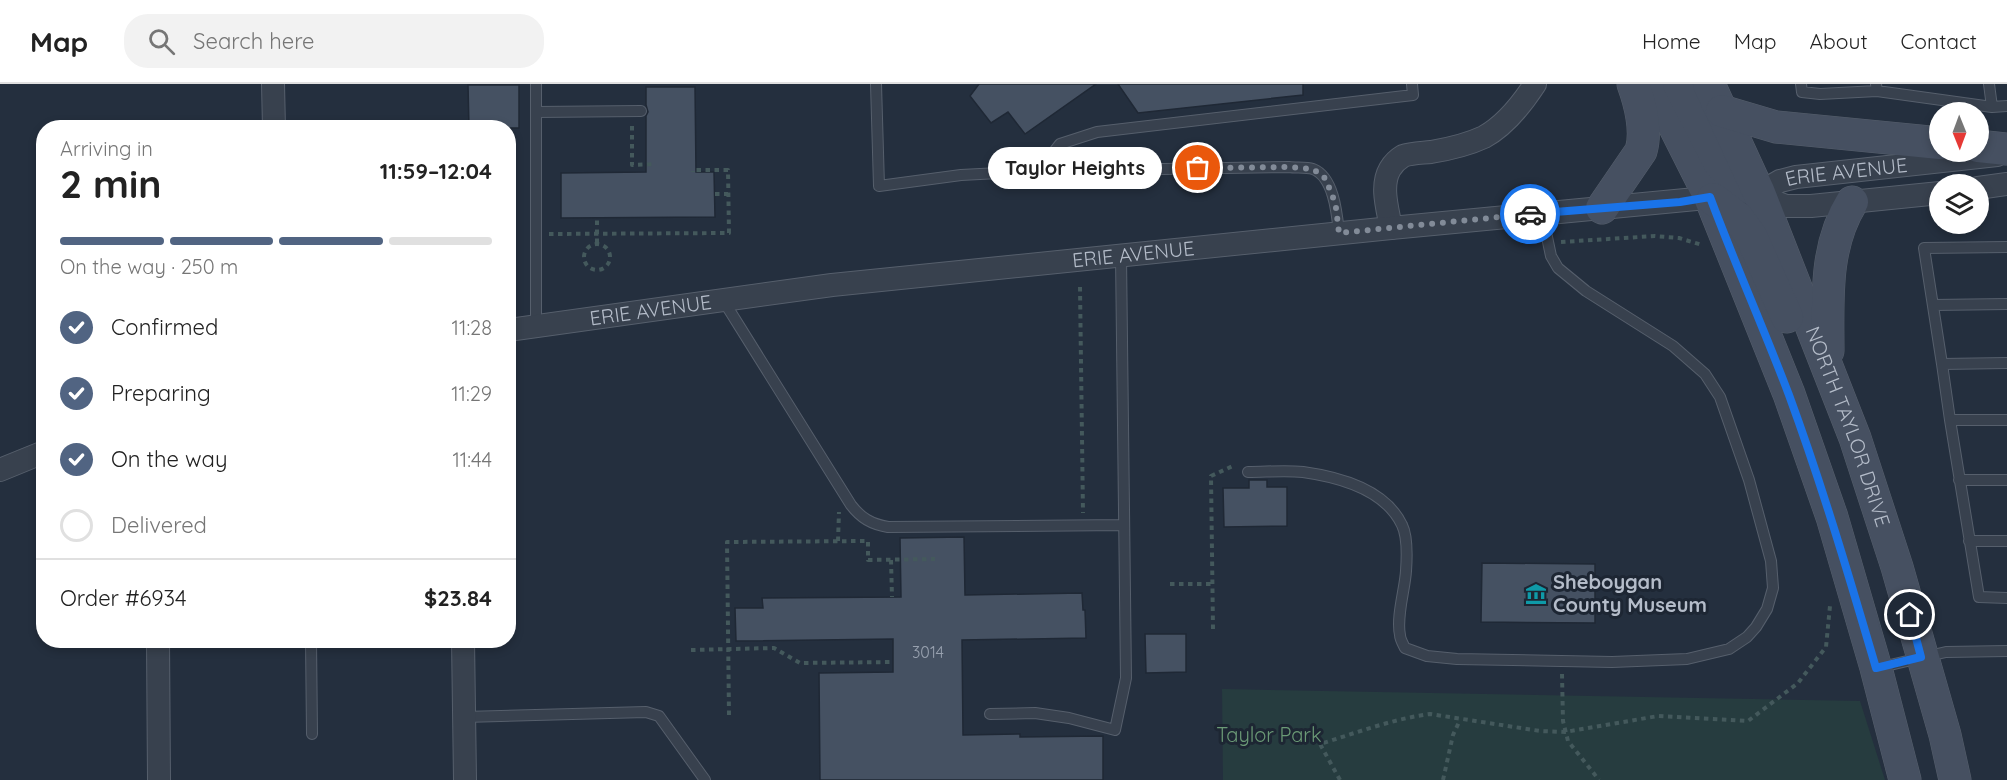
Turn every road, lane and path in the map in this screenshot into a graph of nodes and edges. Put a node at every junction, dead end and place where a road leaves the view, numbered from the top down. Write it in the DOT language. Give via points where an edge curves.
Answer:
graph roads {
  1 [pos="273,84"];
  2 [pos="536,84"];
  3 [pos="876,84"];
  4 [pos="1412,84"];
  5 [pos="1535,84"];
  6 [pos="1633,84"];
  7 [pos="1653,84"];
  8 [pos="1679,84"];
  9 [pos="1801,84"];
  10 [pos="1989,84"];
  11 [pos="1877,87"];
  12 [pos="1716,98"];
  13 [pos="1992,106"];
  14 [pos="2007,106"];
  15 [pos="637,111"];
  16 [pos="536,112"];
  17 [pos="274,120"];
  18 [pos="1929,142"];
  19 [pos="1989,148"];
  20 [pos="2007,151"];
  21 [pos="656,164"];
  22 [pos="1039,171"];
  23 [pos="693,172"];
  24 [pos="2007,184"];
  25 [pos="1989,187"];
  26 [pos="1989,189"];
  27 [pos="2007,189"];
  28 [pos="1759,193"];
  29 [pos="715,194"];
  30 [pos="728,194"];
  31 [pos="1929,194"];
  32 [pos="1710,197"];
  33 [pos="1852,202"];
  34 [pos="1602,207"];
  35 [pos="1542,213"];
  36 [pos="597,218"];
  37 [pos="1391,228"];
  38 [pos="1339,233"];
  39 [pos="536,234"];
  40 [pos="597,234"];
  41 [pos="597,243"];
  42 [pos="2007,247"];
  43 [pos="1121,255"];
  44 [pos="1080,287"];
  45 [pos="723,300"];
  46 [pos="2007,304"];
  47 [pos="1933,305"];
  48 [pos="536,327"];
  49 [pos="516,329"];
  50 [pos="2007,363"];
  51 [pos="1942,364"];
  52 [pos="1828,369"];
  53 [pos="1950,420"];
  54 [pos="2007,420"];
  55 [pos="36,455"];
  56 [pos="0,470"];
  57 [pos="1248,472"];
  58 [pos="1959,480"];
  59 [pos="2007,480"];
  60 [pos="851,505"];
  61 [pos="1084,525"];
  62 [pos="1124,525"];
  63 [pos="838,541"];
  64 [pos="1969,541"];
  65 [pos="2007,541"];
  66 [pos="935,559"];
  67 [pos="891,560"];
  68 [pos="1170,584"];
  69 [pos="1212,584"];
  70 [pos="892,597"];
  71 [pos="2007,598"];
  72 [pos="1831,604"];
  73 [pos="1213,629"];
  74 [pos="158,648"];
  75 [pos="311,648"];
  76 [pos="463,648"];
  77 [pos="729,649"];
  78 [pos="691,650"];
  79 [pos="2007,651"];
  80 [pos="1921,657"];
  81 [pos="1562,661"];
  82 [pos="893,662"];
  83 [pos="1876,668"];
  84 [pos="990,714"];
  85 [pos="729,715"];
  86 [pos="464,717"];
  87 [pos="1460,720"];
  88 [pos="1565,732"];
  89 [pos="312,734"];
  90 [pos="1593,773"];
  91 [pos="159,780"];
  92 [pos="465,780"];
  93 [pos="705,780"];
  94 [pos="1340,780"];
  95 [pos="1443,780"];
  96 [pos="1593,780"];
  97 [pos="1599,780"];
  98 [pos="1905,780"];
  99 [pos="1956,780"];
  1 -- 17 [label="street"];
  2 -- 16 [label="lane"];
  3 -- 22 [label="lane" via="879,186 961,175"];
  4 -- 22 [label="lane" via="1413,95 1097,132 1060,144"];
  5 -- 37 [label="street" via="1504,122 1485,136 1448,150 1404,156 1391,166 1385,195"];
  6 -- 34 [label="main road" via="1641,112 1643,145"];
  7 -- 32 [label="main road"];
  8 -- 28 [label="main road" via="1720,164"];
  9 -- 11 [label="lane" via="1802,92 1820,94"];
  10 -- 13 [label="lane"];
  11 -- 13 [label="lane"];
  12 -- 18 [label="main road" via="1776,127"];
  12 -- 28 [label="main road, NORTH TAYLOR DRIVE"];
  13 -- 14 [label="lane"];
  15 -- 16 [label="lane"];
  15 -- 21 [label="path" via="632,165"];
  16 -- 39 [label="lane"];
  19 -- 20 [label="main road"];
  20 -- 28 [label="street, ERIE AVENUE" via="1796,177 1779,181"];
  22 -- 38 [label="lane" via="1313,169 1324,177 1332,194"];
  23 -- 30 [label="path" via="728,170"];
  24 -- 25 [label="street"];
  26 -- 27 [label="street"];
  28 -- 32 [label="street, ERIE AVENUE"];
  28 -- 33 [label="street, ERIE AVENUE" via="1786,206"];
  28 -- 52 [label="main road, NORTH TAYLOR DRIVE"];
  29 -- 30 [label="path"];
  30 -- 40 [label="path" via="729,233"];
  31 -- 33 [label="street, ERIE AVENUE"];
  32 -- 34 [label="street, ERIE AVENUE"];
  32 -- 52 [label="main road" via="1733,213 1749,233 1783,311"];
  32 -- 83 [label="main road" via="1789,394 1832,517"];
  33 -- 52 [label="main road" via="1834,238"];
  34 -- 35 [label="street, ERIE AVENUE"];
  35 -- 37 [label="street, ERIE AVENUE"];
  35 -- 81 [label="lane" via="1551,256 1558,267 1586,291 1673,346 1705,374 1720,397 1752,490 1771,561 1773,588 1756,627 1729,649 1686,659"];
  36 -- 40 [label="path"];
  37 -- 38 [label="street, ERIE AVENUE"];
  38 -- 43 [label="street, ERIE AVENUE"];
  39 -- 40 [label="path"];
  39 -- 48 [label="lane"];
  40 -- 41 [label="path"];
  41 -- 41 [label="path" via="588,247 584,255 586,264 597,270 606,267 611,256 605,246"];
  42 -- 47 [label="lane" via="1924,248"];
  43 -- 45 [label="street, ERIE AVENUE"];
  43 -- 62 [label="lane"];
  44 -- 61 [label="path"];
  45 -- 48 [label="street, ERIE AVENUE"];
  45 -- 60 [label="lane"];
  46 -- 47 [label="lane"];
  47 -- 51 [label="lane"];
  48 -- 49 [label="street, ERIE AVENUE"];
  50 -- 51 [label="lane"];
  51 -- 53 [label="lane"];
  52 -- 80 [label="main road, NORTH TAYLOR DRIVE" via="1890,542"];
  53 -- 54 [label="lane"];
  53 -- 58 [label="lane"];
  55 -- 56 [label="street"];
  57 -- 69 [label="path" via="1242,462 1211,476"];
  57 -- 81 [label="lane" via="1301,472 1328,477 1376,495 1390,510 1402,525 1406,543 1399,634 1405,648 1437,657"];
  58 -- 59 [label="lane"];
  58 -- 64 [label="lane"];
  60 -- 61 [label="lane" via="862,518 888,527"];
  60 -- 63 [label="path" via="838,513"];
  61 -- 62 [label="lane"];
  62 -- 84 [label="lane" via="1126,678 1115,730 1035,713"];
  63 -- 67 [label="path" via="867,541 868,560"];
  63 -- 77 [label="path" via="727,542"];
  64 -- 65 [label="lane"];
  64 -- 71 [label="lane" via="1979,597"];
  66 -- 67 [label="path"];
  67 -- 70 [label="path"];
  68 -- 69 [label="path"];
  69 -- 73 [label="path"];
  72 -- 88 [label="path" via="1826,647 1798,683 1748,721 1658,716"];
  74 -- 91 [label="street"];
  75 -- 89 [label="lane"];
  76 -- 86 [label="street"];
  77 -- 78 [label="path"];
  77 -- 82 [label="path" via="774,648 800,663"];
  77 -- 85 [label="path"];
  79 -- 80 [label="lane" via="1949,652"];
  80 -- 83 [label="lane"];
  80 -- 99 [label="main road, NORTH TAYLOR DRIVE"];
  81 -- 88 [label="path"];
  83 -- 98 [label="main road"];
  86 -- 92 [label="street"];
  86 -- 93 [label="lane" via="646,712 659,716"];
  87 -- 88 [label="path"];
  87 -- 94 [label="path" via="1430,714 1415,716 1320,744"];
  87 -- 95 [label="path"];
  88 -- 90 [label="path"];
  90 -- 96 [label="path"];
  90 -- 97 [label="path"];
}
